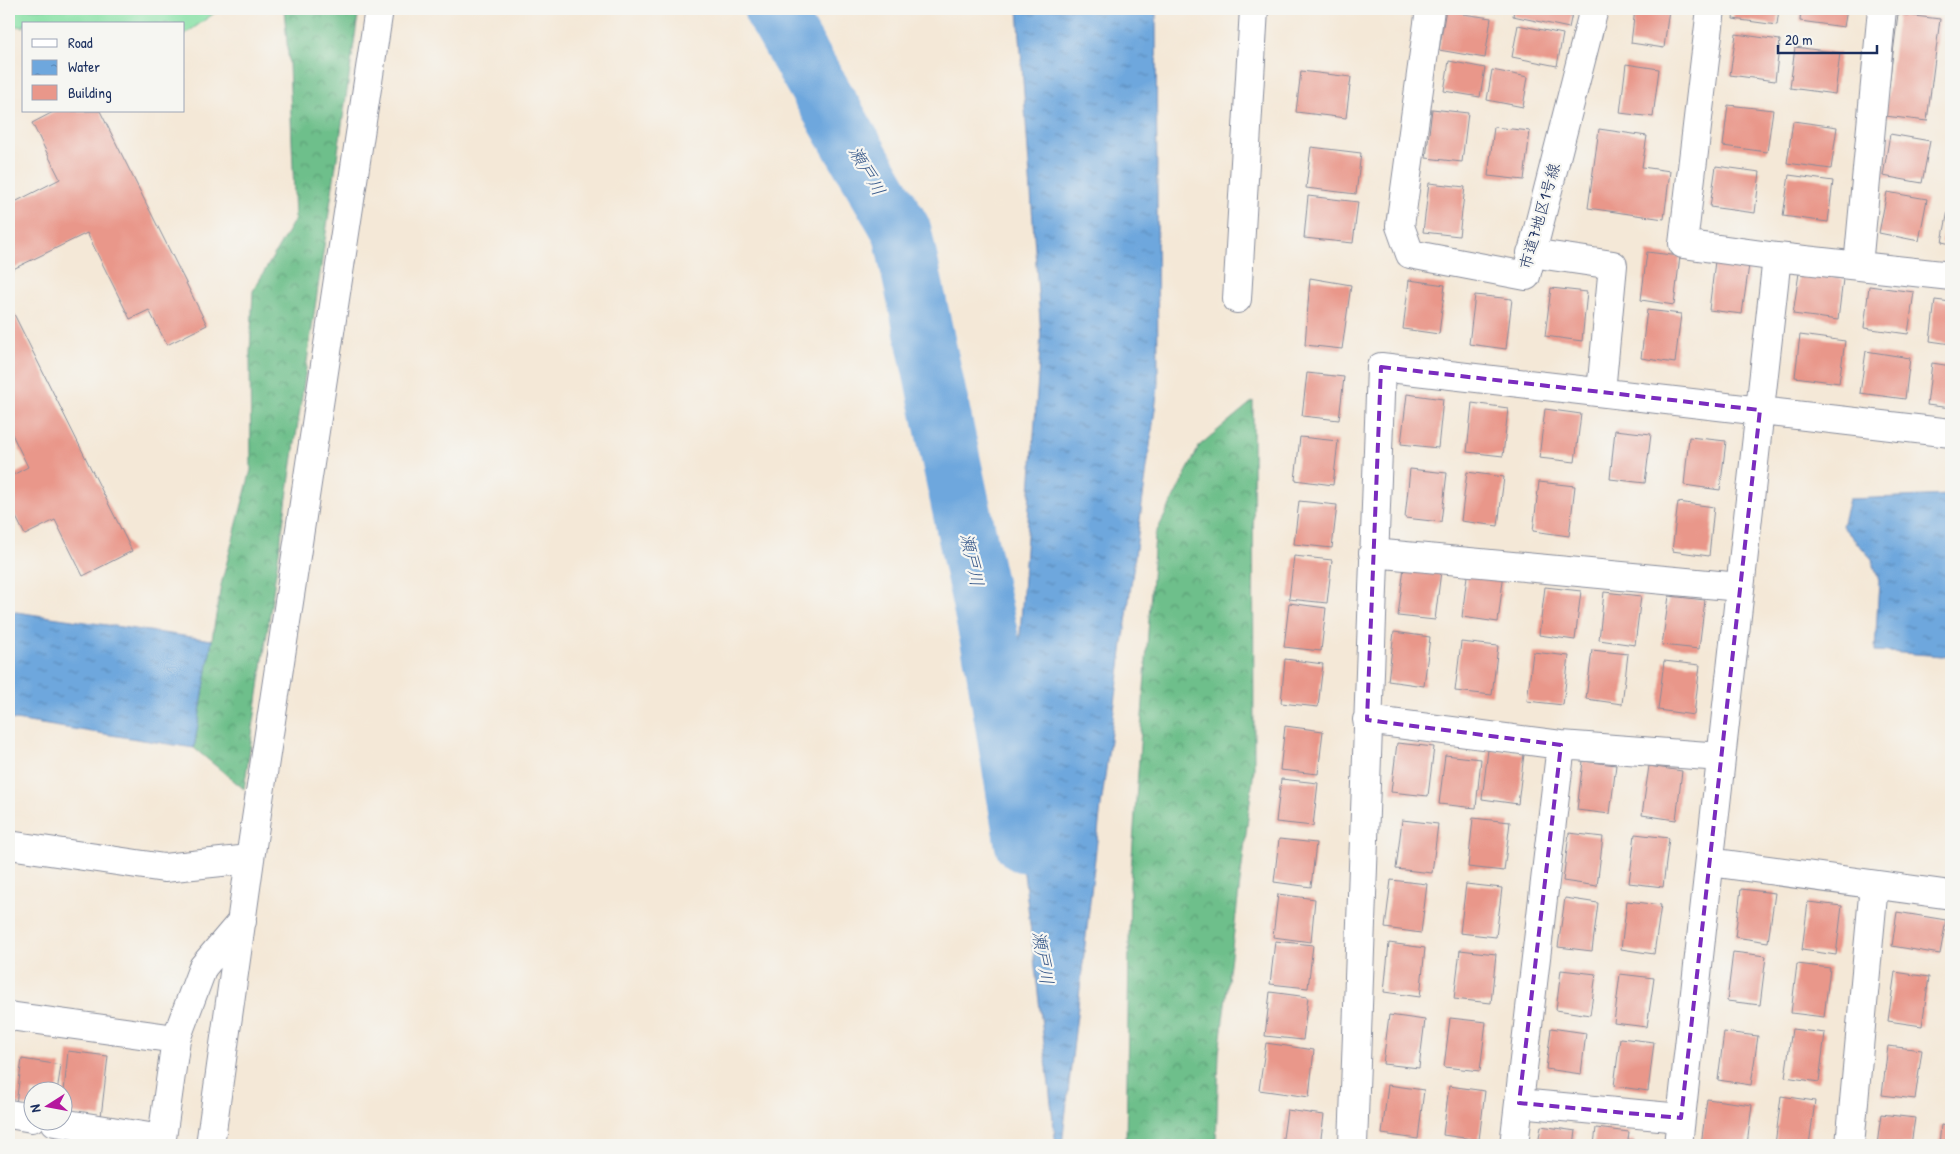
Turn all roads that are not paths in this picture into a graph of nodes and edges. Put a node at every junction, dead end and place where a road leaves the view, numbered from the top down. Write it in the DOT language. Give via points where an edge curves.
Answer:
graph roads {
  1 [pos="379,9"];
  2 [pos="1254,9"];
  3 [pos="1430,9"];
  4 [pos="1594,9"];
  5 [pos="1710,9"];
  6 [pos="1882,9"];
  7 [pos="1531,253"];
  8 [pos="1777,257"];
  9 [pos="1858,266"];
  10 [pos="1951,276"];
  11 [pos="1237,299"];
  12 [pos="1601,392"];
  13 [pos="1760,410"];
  14 [pos="1951,433"];
  15 [pos="1373,553"];
  16 [pos="1740,587"];
  17 [pos="1367,720"];
  18 [pos="1561,745"];
  19 [pos="1722,757"];
  20 [pos="9,845"];
  21 [pos="250,859"];
  22 [pos="1710,862"];
  23 [pos="1874,885"];
  24 [pos="1951,895"];
  25 [pos="242,921"];
  26 [pos="9,1016"];
  27 [pos="176,1039"];
  28 [pos="1519,1103"];
  29 [pos="9,1114"];
  30 [pos="22,1116"];
  31 [pos="1680,1118"];
  32 [pos="72,1125"];
  33 [pos="161,1142"];
  34 [pos="210,1145"];
  35 [pos="1353,1145"];
  36 [pos="1514,1145"];
  37 [pos="1678,1145"];
  38 [pos="1850,1145"];
  1 -- 21 [label="street"];
  2 -- 11 [label="street"];
  3 -- 7 [label="street, 市道7地区1号線" via="1400,226 1410,254 1526,276"];
  4 -- 7 [label="street, 市道7地区1号線"];
  5 -- 8 [label="street" via="1683,244"];
  6 -- 9 [label="street"];
  7 -- 12 [label="street" via="1613,265"];
  8 -- 9 [label="street"];
  8 -- 13 [label="street"];
  9 -- 10 [label="street"];
  12 -- 13 [label="street"];
  12 -- 15 [label="street" via="1381,367"];
  13 -- 14 [label="street"];
  13 -- 16 [label="street"];
  15 -- 16 [label="street"];
  15 -- 17 [label="street"];
  16 -- 19 [label="street"];
  17 -- 18 [label="street"];
  17 -- 35 [label="street"];
  18 -- 19 [label="street"];
  18 -- 28 [label="street"];
  19 -- 22 [label="street"];
  20 -- 21 [label="street" via="164,868"];
  21 -- 25 [label="street"];
  22 -- 23 [label="street"];
  22 -- 31 [label="street"];
  23 -- 24 [label="street"];
  23 -- 38 [label="street"];
  25 -- 27 [label="street" via="203,967"];
  25 -- 34 [label="street"];
  26 -- 27 [label="street"];
  27 -- 33 [label="street"];
  28 -- 31 [label="street"];
  28 -- 36 [label="street"];
  29 -- 30 [label="street"];
  31 -- 37 [label="street"];
  32 -- 33 [label="street"];
}
